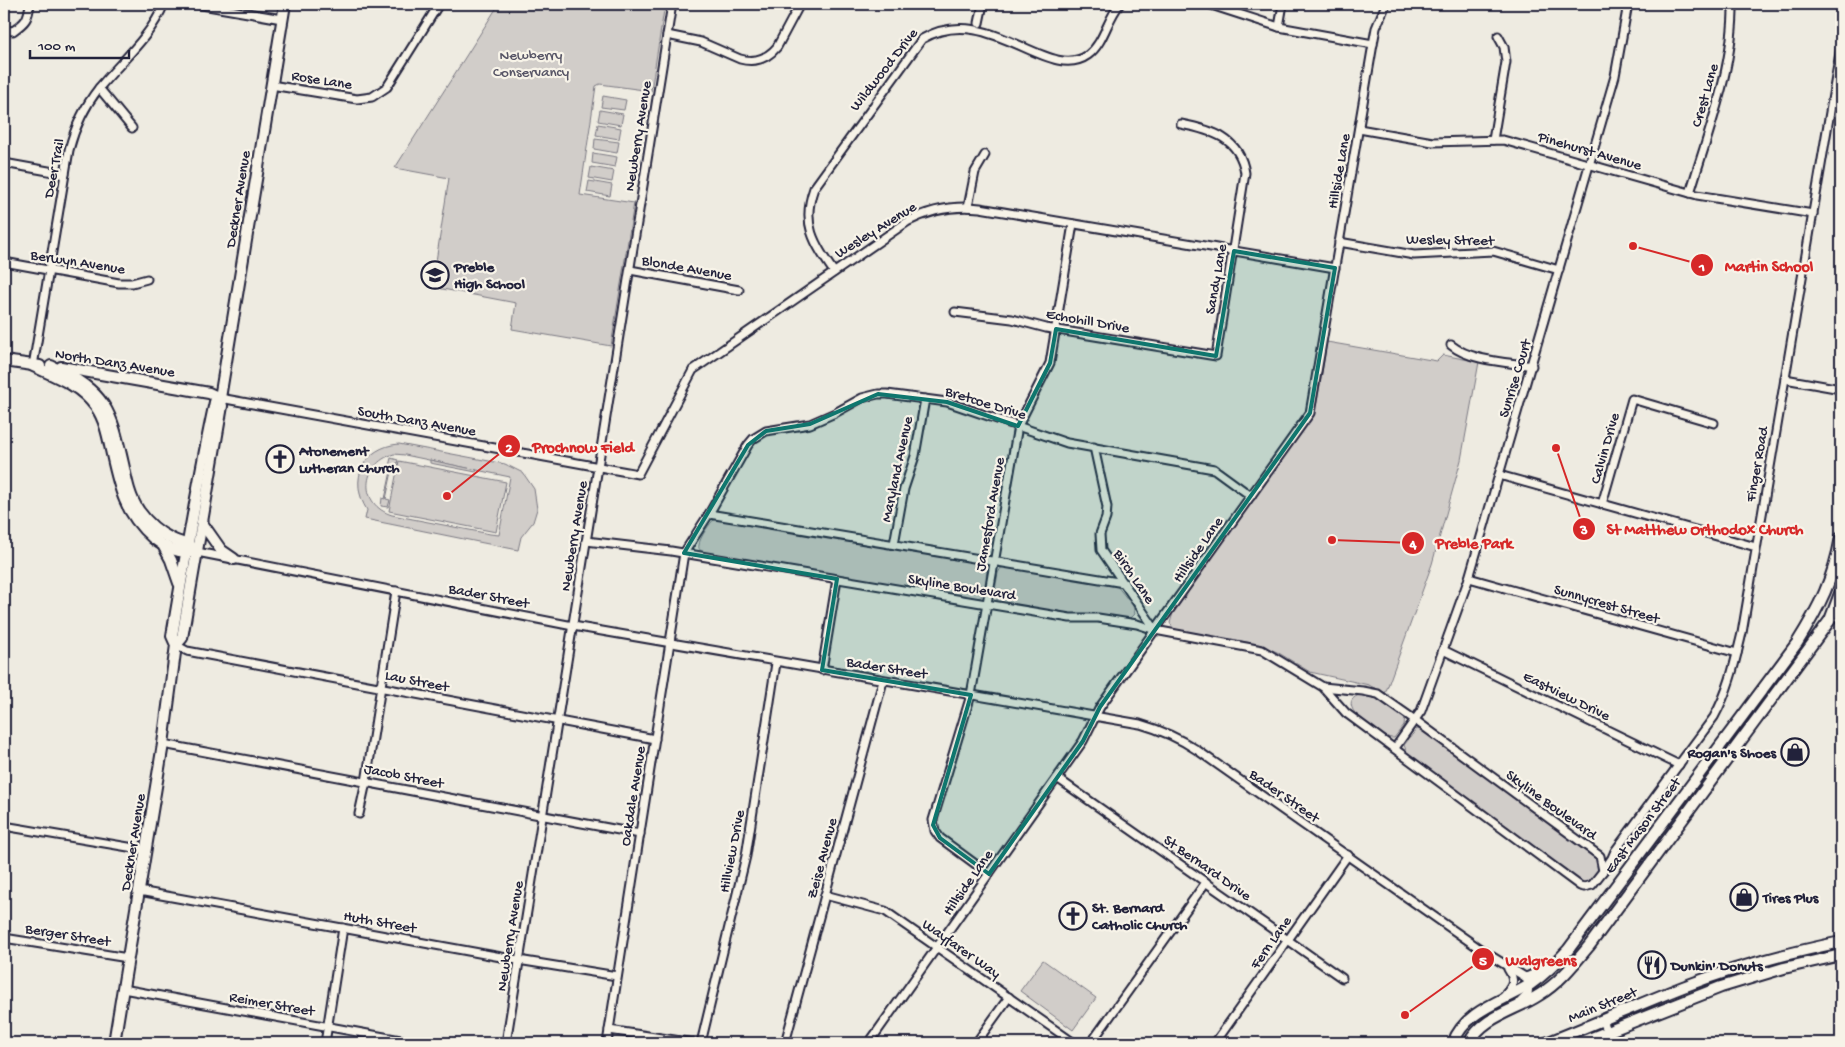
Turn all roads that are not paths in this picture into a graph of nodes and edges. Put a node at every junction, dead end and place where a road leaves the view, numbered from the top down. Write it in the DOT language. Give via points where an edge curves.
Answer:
graph roads {
  1 [pos="30,4"];
  2 [pos="164,4"];
  3 [pos="196,4"];
  4 [pos="285,4"];
  5 [pos="439,4"];
  6 [pos="672,4"];
  7 [pos="800,4"];
  8 [pos="983,4"];
  9 [pos="1120,4"];
  10 [pos="1208,4"];
  11 [pos="1283,4"];
  12 [pos="1386,4"];
  13 [pos="1628,4"];
  14 [pos="1733,4"];
  15 [pos="282,19"];
  16 [pos="979,24"];
  17 [pos="1279,27"];
  18 [pos="4,30"];
  19 [pos="667,35"];
  20 [pos="1498,36"];
  21 [pos="1373,44"];
  22 [pos="1841,47"];
  23 [pos="272,85"];
  24 [pos="99,88"];
  25 [pos="1180,124"];
  26 [pos="132,128"];
  27 [pos="1359,130"];
  28 [pos="1493,140"];
  29 [pos="985,155"];
  30 [pos="4,163"];
  31 [pos="1590,164"];
  32 [pos="65,174"];
  33 [pos="1690,193"];
  34 [pos="968,207"];
  35 [pos="1813,214"];
  36 [pos="1073,224"];
  37 [pos="1340,242"];
  38 [pos="1234,251"];
  39 [pos="4,262"];
  40 [pos="1335,268"];
  41 [pos="48,270"];
  42 [pos="630,270"];
  43 [pos="1560,270"];
  44 [pos="834,272"];
  45 [pos="147,279"];
  46 [pos="739,290"];
  47 [pos="955,312"];
  48 [pos="1056,329"];
  49 [pos="1451,345"];
  50 [pos="1216,356"];
  51 [pos="4,361"];
  52 [pos="33,366"];
  53 [pos="51,366"];
  54 [pos="1532,366"];
  55 [pos="1785,379"];
  56 [pos="1841,389"];
  57 [pos="220,398"];
  58 [pos="925,399"];
  59 [pos="1714,423"];
  60 [pos="1018,426"];
  61 [pos="1094,448"];
  62 [pos="599,467"];
  63 [pos="638,474"];
  64 [pos="1499,475"];
  65 [pos="1251,496"];
  66 [pos="1602,504"];
  67 [pos="709,514"];
  68 [pos="202,523"];
  69 [pos="1841,537"];
  70 [pos="586,541"];
  71 [pos="894,544"];
  72 [pos="164,547"];
  73 [pos="1756,547"];
  74 [pos="186,549"];
  75 [pos="197,552"];
  76 [pos="684,553"];
  77 [pos="234,559"];
  78 [pos="994,561"];
  79 [pos="1470,578"];
  80 [pos="837,579"];
  81 [pos="1124,583"];
  82 [pos="180,589"];
  83 [pos="396,591"];
  84 [pos="1841,591"];
  85 [pos="987,604"];
  86 [pos="572,626"];
  87 [pos="1155,630"];
  88 [pos="670,644"];
  89 [pos="176,645"];
  90 [pos="1444,650"];
  91 [pos="1737,653"];
  92 [pos="776,663"];
  93 [pos="822,670"];
  94 [pos="884,681"];
  95 [pos="381,687"];
  96 [pos="1323,687"];
  97 [pos="971,695"];
  98 [pos="1094,716"];
  99 [pos="557,720"];
  100 [pos="1415,720"];
  101 [pos="655,739"];
  102 [pos="163,744"];
  103 [pos="1395,748"];
  104 [pos="1679,765"];
  105 [pos="1057,778"];
  106 [pos="366,782"];
  107 [pos="359,814"];
  108 [pos="542,815"];
  109 [pos="4,826"];
  110 [pos="640,834"];
  111 [pos="146,850"];
  112 [pos="1615,851"];
  113 [pos="1348,856"];
  114 [pos="1600,856"];
  115 [pos="1603,871"];
  116 [pos="989,874"];
  117 [pos="1206,882"];
  118 [pos="139,891"];
  119 [pos="825,895"];
  120 [pos="343,928"];
  121 [pos="4,938"];
  122 [pos="1288,940"];
  123 [pos="1841,942"];
  124 [pos="937,947"];
  125 [pos="1841,955"];
  126 [pos="128,958"];
  127 [pos="520,961"];
  128 [pos="1506,967"];
  129 [pos="617,976"];
  130 [pos="1342,978"];
  131 [pos="1527,981"];
  132 [pos="122,989"];
  133 [pos="1009,997"];
  134 [pos="1500,1000"];
  135 [pos="1514,1009"];
  136 [pos="1602,1021"];
  137 [pos="328,1027"];
  138 [pos="609,1030"];
  139 [pos="1607,1032"];
  140 [pos="114,1043"];
  141 [pos="326,1043"];
  142 [pos="417,1043"];
  143 [pos="506,1043"];
  144 [pos="607,1043"];
  145 [pos="694,1043"];
  146 [pos="700,1043"];
  147 [pos="785,1043"];
  148 [pos="869,1043"];
  149 [pos="976,1043"];
  150 [pos="1074,1043"];
  151 [pos="1091,1043"];
  152 [pos="1215,1043"];
  153 [pos="1453,1043"];
  154 [pos="1469,1043"];
  155 [pos="1546,1043"];
  156 [pos="1579,1043"];
  157 [pos="1616,1043"];
  1 -- 18 [label="street" via="28,19 23,24 13,31"];
  2 -- 24 [label="street, Deer Trail" via="147,35"];
  3 -- 15 [label="street"];
  4 -- 15 [label="street, Deckner Avenue"];
  5 -- 23 [label="street, Rose Lane" via="391,83 372,97 358,99"];
  6 -- 19 [label="street, Newberry Avenue"];
  7 -- 19 [label="street" via="777,47 760,60 740,59 701,42"];
  8 -- 16 [label="street"];
  9 -- 16 [label="street, Wildwood Drive" via="1094,50 1075,60 1058,59"];
  10 -- 17 [label="street"];
  11 -- 17 [label="street"];
  12 -- 21 [label="street, Hillside Lane"];
  13 -- 31 [label="street, Sunrise Court" via="1615,76"];
  14 -- 33 [label="street, Crest Lane" via="1733,30 1727,66"];
  15 -- 23 [label="street, Deckner Avenue"];
  16 -- 44 [label="street, Wildwood Drive" via="944,25 922,38 819,179 810,199 809,227 816,246"];
  17 -- 21 [label="street"];
  19 -- 42 [label="street, Newberry Avenue"];
  20 -- 28 [label="street" via="1506,62"];
  21 -- 27 [label="street, Hillside Lane"];
  22 -- 35 [label="street, Finger Road"];
  23 -- 57 [label="street, Deckner Avenue"];
  24 -- 26 [label="street"];
  24 -- 32 [label="street, Deer Trail" via="79,121"];
  25 -- 38 [label="street, Sandy Lane" via="1203,128 1224,138 1237,150 1244,165"];
  27 -- 28 [label="street, Pinehurst Avenue" via="1433,142"];
  27 -- 37 [label="street, Hillside Lane"];
  28 -- 31 [label="street, Pinehurst Avenue"];
  29 -- 34 [label="street" via="975,172"];
  30 -- 32 [label="street"];
  31 -- 33 [label="street, Pinehurst Avenue"];
  31 -- 43 [label="street, Sunrise Court"];
  32 -- 41 [label="street, Deer Trail"];
  33 -- 35 [label="street, Pinehurst Avenue"];
  34 -- 36 [label="street, Wesley Avenue"];
  34 -- 44 [label="street, Wesley Avenue" via="943,208 918,216"];
  35 -- 55 [label="street, Finger Road"];
  36 -- 38 [label="street, Wesley Avenue"];
  36 -- 48 [label="street, Jamesford Avenue"];
  37 -- 40 [label="street, Hillside Lane"];
  37 -- 43 [label="street, Wesley Street" via="1414,255 1493,251"];
  38 -- 40 [label="street, Wesley Avenue"];
  38 -- 50 [label="street, Sandy Lane"];
  39 -- 41 [label="street, Berwyn Avenue"];
  40 -- 65 [label="street, Hillside Lane" via="1310,413"];
  41 -- 45 [label="street, Berwyn Avenue" via="124,283"];
  41 -- 52 [label="street, Deer Trail"];
  42 -- 46 [label="street, Blonde Avenue"];
  42 -- 62 [label="street, Newberry Avenue"];
  43 -- 54 [label="street, Sunrise Court"];
  44 -- 63 [label="street, Wesley Avenue" via="693,370"];
  47 -- 48 [label="street, Echohill Drive" via="1012,319"];
  48 -- 50 [label="street, Echohill Drive"];
  48 -- 60 [label="street, Jamesford Avenue" via="1050,363"];
  49 -- 54 [label="street" via="1470,356"];
  51 -- 52 [label="street, North Danz Avenue"];
  52 -- 53 [label="street, North Danz Avenue"];
  52 -- 72 [label="street" via="69,382 97,409 108,435 117,479 127,506 139,525"];
  53 -- 57 [label="street, North Danz Avenue" via="209,393"];
  53 -- 74 [label="street" via="77,379 103,403 111,418 128,485 138,509 160,532"];
  54 -- 64 [label="street, Sunrise Court"];
  55 -- 56 [label="street"];
  55 -- 73 [label="street, Finger Road"];
  57 -- 62 [label="street, South Danz Avenue"];
  57 -- 68 [label="street, Deckner Avenue" via="222,406"];
  57 -- 74 [label="street, Deckner Avenue" via="215,402"];
  58 -- 60 [label="street, Bretcoe Drive" via="947,402"];
  58 -- 67 [label="street, Bretcoe Drive" via="887,394 870,396 823,420 760,434 748,445"];
  58 -- 71 [label="street, Maryland Avenue"];
  59 -- 66 [label="street, Calvin Drive" via="1632,400"];
  60 -- 61 [label="street, Bretcoe Drive"];
  60 -- 78 [label="street, Jamesford Avenue"];
  61 -- 65 [label="street, Bretcoe Drive" via="1214,470"];
  61 -- 81 [label="street, Birch Lane" via="1108,507 1100,534 1101,550"];
  62 -- 63 [label="street, South Danz Avenue"];
  62 -- 70 [label="street, Newberry Avenue"];
  64 -- 66 [label="street"];
  64 -- 79 [label="street, Sunrise Court"];
  65 -- 87 [label="street, Hillside Lane"];
  66 -- 73 [label="street"];
  67 -- 71 [label="street, Skyline Boulevard"];
  67 -- 76 [label="street, Bretcoe Drive"];
  68 -- 75 [label="street, Deckner Avenue"];
  68 -- 77 [label="street" via="221,550"];
  69 -- 131 [label="street, East Mason Street" via="1830,584 1797,643 1557,962 1543,975"];
  70 -- 76 [label="street, Skyline Boulevard"];
  70 -- 86 [label="street, Newberry Avenue"];
  71 -- 78 [label="street, Skyline Boulevard"];
  72 -- 74 [label="street"];
  72 -- 82 [label="street"];
  73 -- 91 [label="street, Finger Road"];
  74 -- 75 [label="street"];
  74 -- 82 [label="street, Deckner Avenue"];
  75 -- 77 [label="street, Bader Street"];
  75 -- 89 [label="street, Deckner Avenue" via="182,638"];
  76 -- 80 [label="street, Skyline Boulevard"];
  76 -- 88 [label="street, Oakdale Avenue"];
  77 -- 83 [label="street, Bader Street"];
  78 -- 81 [label="street, Skyline Boulevard"];
  78 -- 85 [label="street, Jamesford Avenue"];
  79 -- 90 [label="street, Sunrise Court"];
  79 -- 91 [label="street, Sunnycrest Street"];
  80 -- 85 [label="street, Skyline Boulevard"];
  80 -- 93 [label="street"];
  81 -- 87 [label="street, Birch Lane"];
  82 -- 89 [label="street, Deckner Avenue" via="172,636"];
  83 -- 86 [label="street, Bader Street"];
  83 -- 95 [label="street"];
  84 -- 135 [label="street, East Mason Street" via="1825,628 1589,946 1558,980 1540,995"];
  85 -- 87 [label="street, Skyline Boulevard" via="1070,618 1137,624"];
  85 -- 97 [label="street, Jamesford Avenue"];
  86 -- 88 [label="street, Bader Street"];
  86 -- 99 [label="street, Newberry Avenue"];
  87 -- 96 [label="street, Skyline Boulevard" via="1262,650"];
  87 -- 98 [label="street, Hillside Lane"];
  88 -- 92 [label="street, Bader Street"];
  88 -- 101 [label="street, Oakdale Avenue"];
  89 -- 95 [label="street, Lau Street" via="187,651"];
  89 -- 102 [label="street, Deckner Avenue"];
  90 -- 100 [label="street, Sunrise Court"];
  90 -- 104 [label="street, Eastview Drive"];
  91 -- 104 [label="street, Finger Road" via="1720,705"];
  92 -- 93 [label="street, Bader Street"];
  92 -- 146 [label="street, Hillview Drive" via="746,856"];
  93 -- 94 [label="street, Bader Street"];
  94 -- 97 [label="street, Bader Street"];
  94 -- 119 [label="street, Zeise Avenue"];
  95 -- 99 [label="street, Lau Street"];
  95 -- 106 [label="street"];
  96 -- 100 [label="street, Skyline Boulevard" via="1378,694"];
  96 -- 103 [label="street, Skyline Boulevard" via="1346,713"];
  97 -- 98 [label="street, Bader Street"];
  97 -- 116 [label="street, Jamesford Avenue" via="933,825 940,838"];
  98 -- 105 [label="street, Hillside Lane" via="1082,741"];
  98 -- 113 [label="street, Bader Street" via="1140,724 1173,735"];
  99 -- 101 [label="street, Lau Street"];
  99 -- 108 [label="street, Newberry Avenue"];
  100 -- 103 [label="street, Sunrise Court"];
  100 -- 114 [label="street, Skyline Boulevard"];
  101 -- 110 [label="street, Oakdale Avenue"];
  102 -- 106 [label="street, Jacob Street"];
  102 -- 111 [label="street, Deckner Avenue"];
  103 -- 115 [label="street, Skyline Boulevard" via="1580,886 1592,886"];
  104 -- 112 [label="street, Finger Road"];
  105 -- 116 [label="street, Hillside Lane"];
  105 -- 117 [label="street, St Bernard Drive"];
  106 -- 107 [label="street"];
  106 -- 108 [label="street, Jacob Street"];
  108 -- 110 [label="street, Jacob Street"];
  108 -- 127 [label="street, Newberry Avenue"];
  109 -- 111 [label="street"];
  110 -- 129 [label="street, Oakdale Avenue"];
  111 -- 118 [label="street, Deckner Avenue"];
  112 -- 114 [label="street"];
  112 -- 115 [label="street, Finger Road"];
  113 -- 122 [label="street, Fern Lane"];
  113 -- 128 [label="street, Bader Street"];
  114 -- 115 [label="street, Skyline Boulevard"];
  116 -- 124 [label="street, Hillside Lane"];
  117 -- 122 [label="street, St Bernard Drive"];
  117 -- 151 [label="street"];
  118 -- 120 [label="street, Huth Street"];
  118 -- 126 [label="street, Deckner Avenue"];
  119 -- 124 [label="street, Wayfarer Way" via="885,911"];
  119 -- 147 [label="street, Zeise Avenue"];
  120 -- 127 [label="street, Huth Street"];
  120 -- 137 [label="street"];
  121 -- 126 [label="street, Berger Street"];
  122 -- 130 [label="street, St Bernard Drive"];
  122 -- 152 [label="street, Fern Lane"];
  123 -- 136 [label="street, Main Street" via="1749,965 1685,986"];
  124 -- 133 [label="street, Wayfarer Way"];
  124 -- 148 [label="street, Hillside Lane"];
  125 -- 139 [label="street, Main Street" via="1721,986"];
  126 -- 132 [label="street, Deckner Avenue"];
  127 -- 129 [label="street, Huth Street"];
  127 -- 143 [label="street, Newberry Avenue"];
  128 -- 131 [label="street, Bader Street"];
  128 -- 134 [label="street" via="1512,976 1513,988"];
  129 -- 138 [label="street, Oakdale Avenue"];
  131 -- 134 [label="street, East Mason Street"];
  131 -- 135 [label="street" via="1528,994"];
  132 -- 137 [label="street, Reimer Street"];
  132 -- 140 [label="street, Deckner Avenue"];
  133 -- 149 [label="street"];
  133 -- 150 [label="street, Wayfarer Way"];
  134 -- 153 [label="street, East Mason Street" via="1469,1020"];
  135 -- 154 [label="street, East Mason Street" via="1483,1025"];
  136 -- 139 [label="street"];
  136 -- 155 [label="street, Main Street"];
  137 -- 141 [label="street"];
  137 -- 142 [label="street, Reimer Street"];
  138 -- 144 [label="street, Oakdale Avenue"];
  138 -- 145 [label="street"];
  139 -- 156 [label="street, Main Street"];
  139 -- 157 [label="street"];
}
